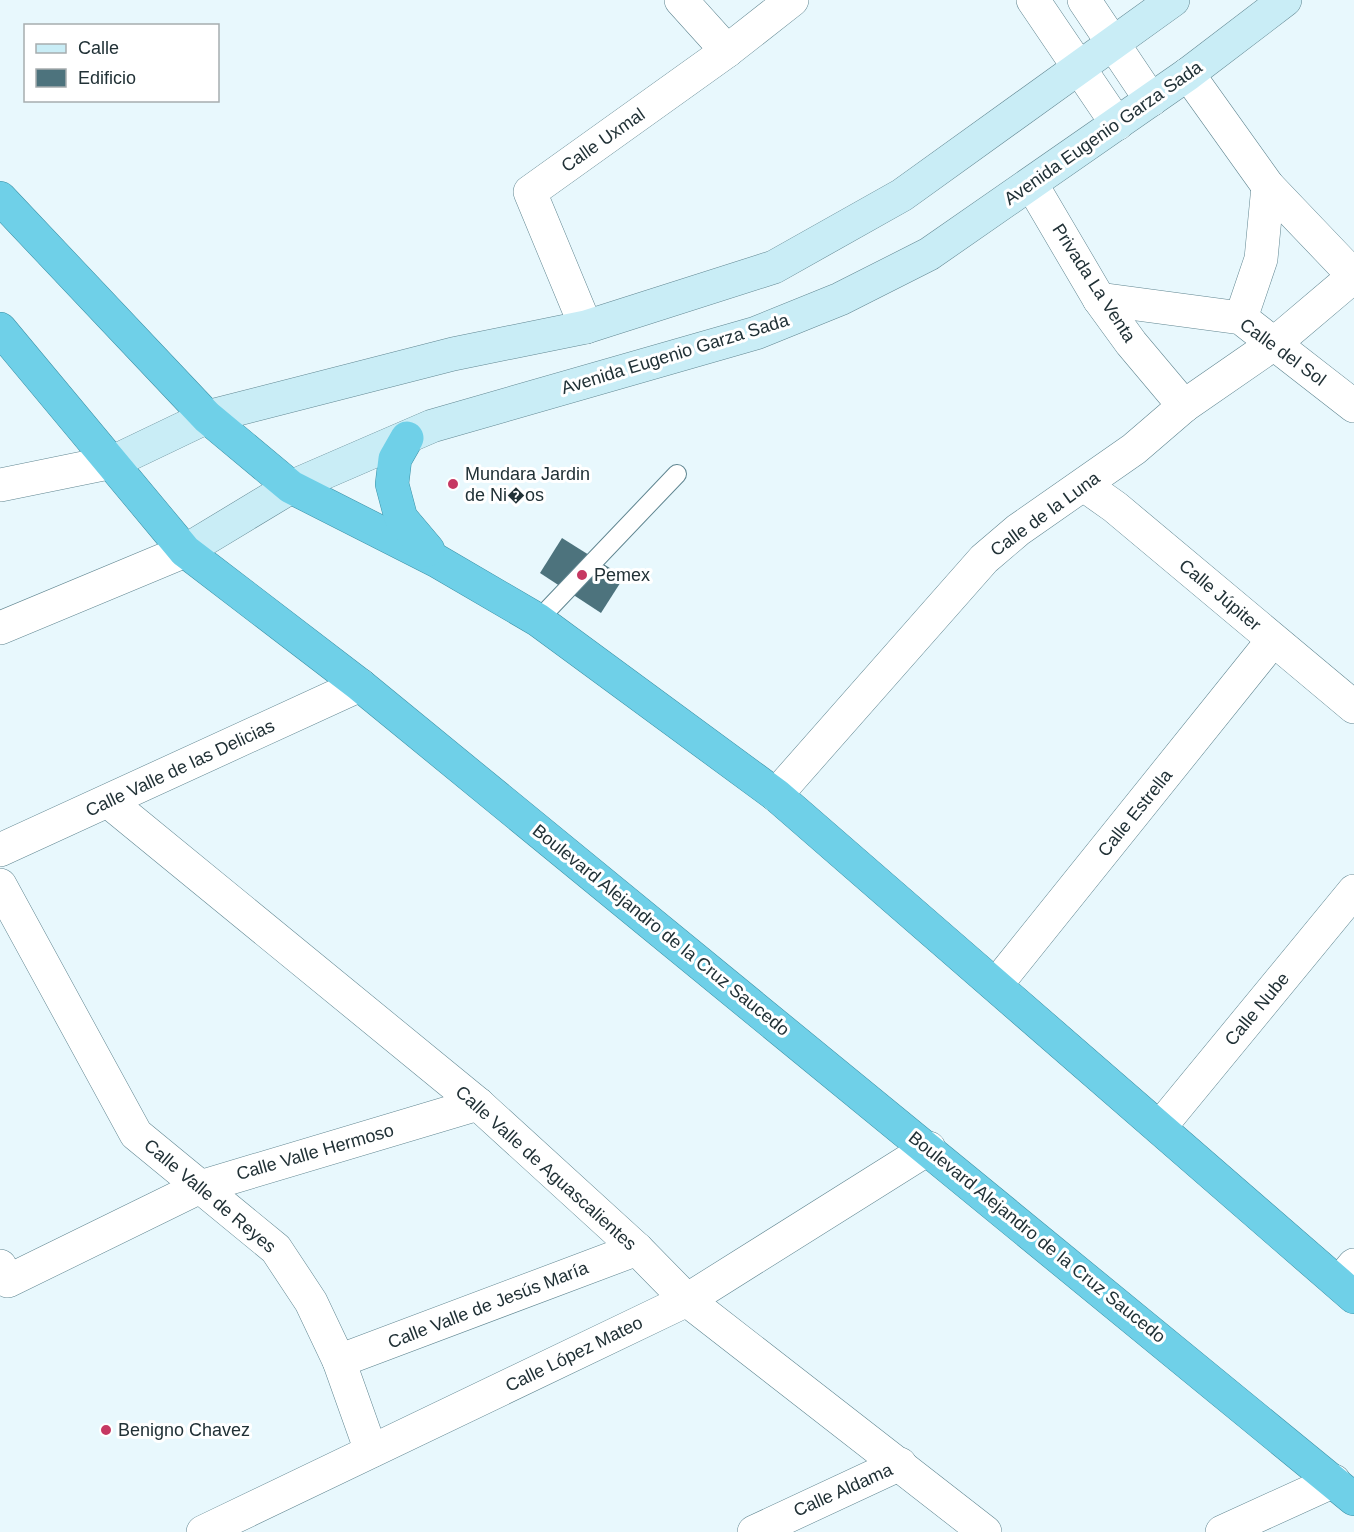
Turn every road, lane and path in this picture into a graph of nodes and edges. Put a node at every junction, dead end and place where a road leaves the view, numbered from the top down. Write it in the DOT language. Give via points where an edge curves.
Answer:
graph roads {
  1 [pos="681,0"];
  2 [pos="792,0"];
  3 [pos="1033,0"];
  4 [pos="1084,0"];
  5 [pos="1173,0"];
  6 [pos="1285,0"];
  7 [pos="1114,43"];
  8 [pos="727,51"];
  9 [pos="1080,67"];
  10 [pos="1188,75"];
  11 [pos="1151,100"];
  12 [pos="1117,124"];
  13 [pos="1032,185"];
  14 [pos="1268,186"];
  15 [pos="0,198"];
  16 [pos="1354,276"];
  17 [pos="1099,299"];
  18 [pos="1241,318"];
  19 [pos="586,327"];
  20 [pos="0,329"];
  21 [pos="1275,343"];
  22 [pos="1184,406"];
  23 [pos="1354,406"];
  24 [pos="207,417"];
  25 [pos="407,438"];
  26 [pos="113,462"];
  27 [pos="676,474"];
  28 [pos="0,485"];
  29 [pos="1084,485"];
  30 [pos="291,487"];
  31 [pos="185,551"];
  32 [pos="437,561"];
  33 [pos="538,620"];
  34 [pos="0,627"];
  35 [pos="1273,640"];
  36 [pos="360,685"];
  37 [pos="1354,707"];
  38 [pos="776,795"];
  39 [pos="108,801"];
  40 [pos="0,850"];
  41 [pos="0,885"];
  42 [pos="1354,891"];
  43 [pos="996,985"];
  44 [pos="478,1104"];
  45 [pos="1160,1126"];
  46 [pos="929,1148"];
  47 [pos="200,1186"];
  48 [pos="637,1249"];
  49 [pos="0,1266"];
  50 [pos="1349,1282"];
  51 [pos="687,1300"];
  52 [pos="339,1361"];
  53 [pos="371,1451"];
  54 [pos="900,1464"];
  55 [pos="1344,1490"];
  56 [pos="203,1532"];
  57 [pos="754,1532"];
  58 [pos="985,1532"];
  59 [pos="1222,1532"];
  1 -- 8 [label="street"];
  2 -- 8 [label="street, Calle Uxmal"];
  3 -- 9 [label="street"];
  4 -- 7 [label="street"];
  5 -- 7 [label="main road"];
  6 -- 10 [label="main road, Avenida Eugenio Garza Sada"];
  7 -- 9 [label="main road"];
  7 -- 11 [label="street"];
  8 -- 19 [label="street, Calle Uxmal" via="530,192"];
  9 -- 12 [label="street"];
  9 -- 19 [label="main road" via="903,195 774,267"];
  10 -- 11 [label="main road, Avenida Eugenio Garza Sada"];
  10 -- 14 [label="street"];
  11 -- 12 [label="main road, Avenida Eugenio Garza Sada"];
  12 -- 13 [label="main road, Avenida Eugenio Garza Sada"];
  13 -- 17 [label="street, Privada La Venta"];
  13 -- 25 [label="main road, Avenida Eugenio Garza Sada" via="929,254 840,299 756,333 432,426"];
  14 -- 16 [label="street"];
  14 -- 18 [label="street" via="1261,259"];
  15 -- 24 [label="highway"];
  16 -- 21 [label="street, Calle de la Luna"];
  17 -- 18 [label="street, Calle del Sol"];
  17 -- 22 [label="street, Privada La Venta"];
  18 -- 21 [label="street, Calle del Sol"];
  19 -- 24 [label="main road" via="453,354"];
  20 -- 26 [label="highway, Boulevard Alejandro de la Cruz Saucedo"];
  21 -- 22 [label="street, Calle de la Luna"];
  21 -- 23 [label="street, Calle del Sol"];
  22 -- 29 [label="street, Calle de la Luna"];
  24 -- 26 [label="main road"];
  24 -- 30 [label="highway"];
  25 -- 30 [label="main road, Avenida Eugenio Garza Sada"];
  25 -- 32 [label="highway" via="394,459 392,484 400,518"];
  26 -- 28 [label="street"];
  26 -- 31 [label="highway, Boulevard Alejandro de la Cruz Saucedo"];
  27 -- 33 [label="lane"];
  29 -- 35 [label="street, Calle Júpiter"];
  29 -- 38 [label="street, Calle de la Luna" via="1018,530 984,559"];
  30 -- 31 [label="main road, Avenida Eugenio Garza Sada"];
  30 -- 32 [label="highway"];
  31 -- 34 [label="street"];
  31 -- 36 [label="highway, Boulevard Alejandro de la Cruz Saucedo"];
  32 -- 33 [label="highway"];
  33 -- 38 [label="highway"];
  35 -- 37 [label="street, Calle Júpiter"];
  35 -- 43 [label="street, Calle Estrella"];
  36 -- 39 [label="street, Calle Valle de las Delicias"];
  36 -- 46 [label="highway, Boulevard Alejandro de la Cruz Saucedo"];
  38 -- 43 [label="highway"];
  39 -- 40 [label="street, Calle Valle de las Delicias"];
  39 -- 44 [label="street, Calle Valle de Aguascalientes"];
  41 -- 47 [label="street, Calle Valle de Reyes" via="136,1134"];
  42 -- 45 [label="street, Calle Nube"];
  43 -- 45 [label="highway"];
  44 -- 47 [label="street, Calle Valle Hermoso"];
  44 -- 48 [label="street, Calle Valle de Aguascalientes"];
  45 -- 50 [label="highway"];
  46 -- 51 [label="street, Calle López Mateo"];
  46 -- 55 [label="highway, Boulevard Alejandro de la Cruz Saucedo"];
  47 -- 49 [label="street, Calle Valle Hermoso" via="8,1281"];
  47 -- 52 [label="street, Calle Valle de Reyes" via="276,1249 311,1302"];
  48 -- 51 [label="street, Calle Valle de Aguascalientes"];
  48 -- 52 [label="street, Calle Valle de Jesús María"];
  51 -- 53 [label="street, Calle López Mateo"];
  51 -- 54 [label="street, Calle Valle de Aguascalientes"];
  52 -- 53 [label="street, Calle Valle de Reyes"];
  53 -- 56 [label="street, Calle López Mateo"];
  54 -- 57 [label="street, Calle Aldama"];
  54 -- 58 [label="street, Calle Valle de Aguascalientes"];
  55 -- 59 [label="street"];
}
